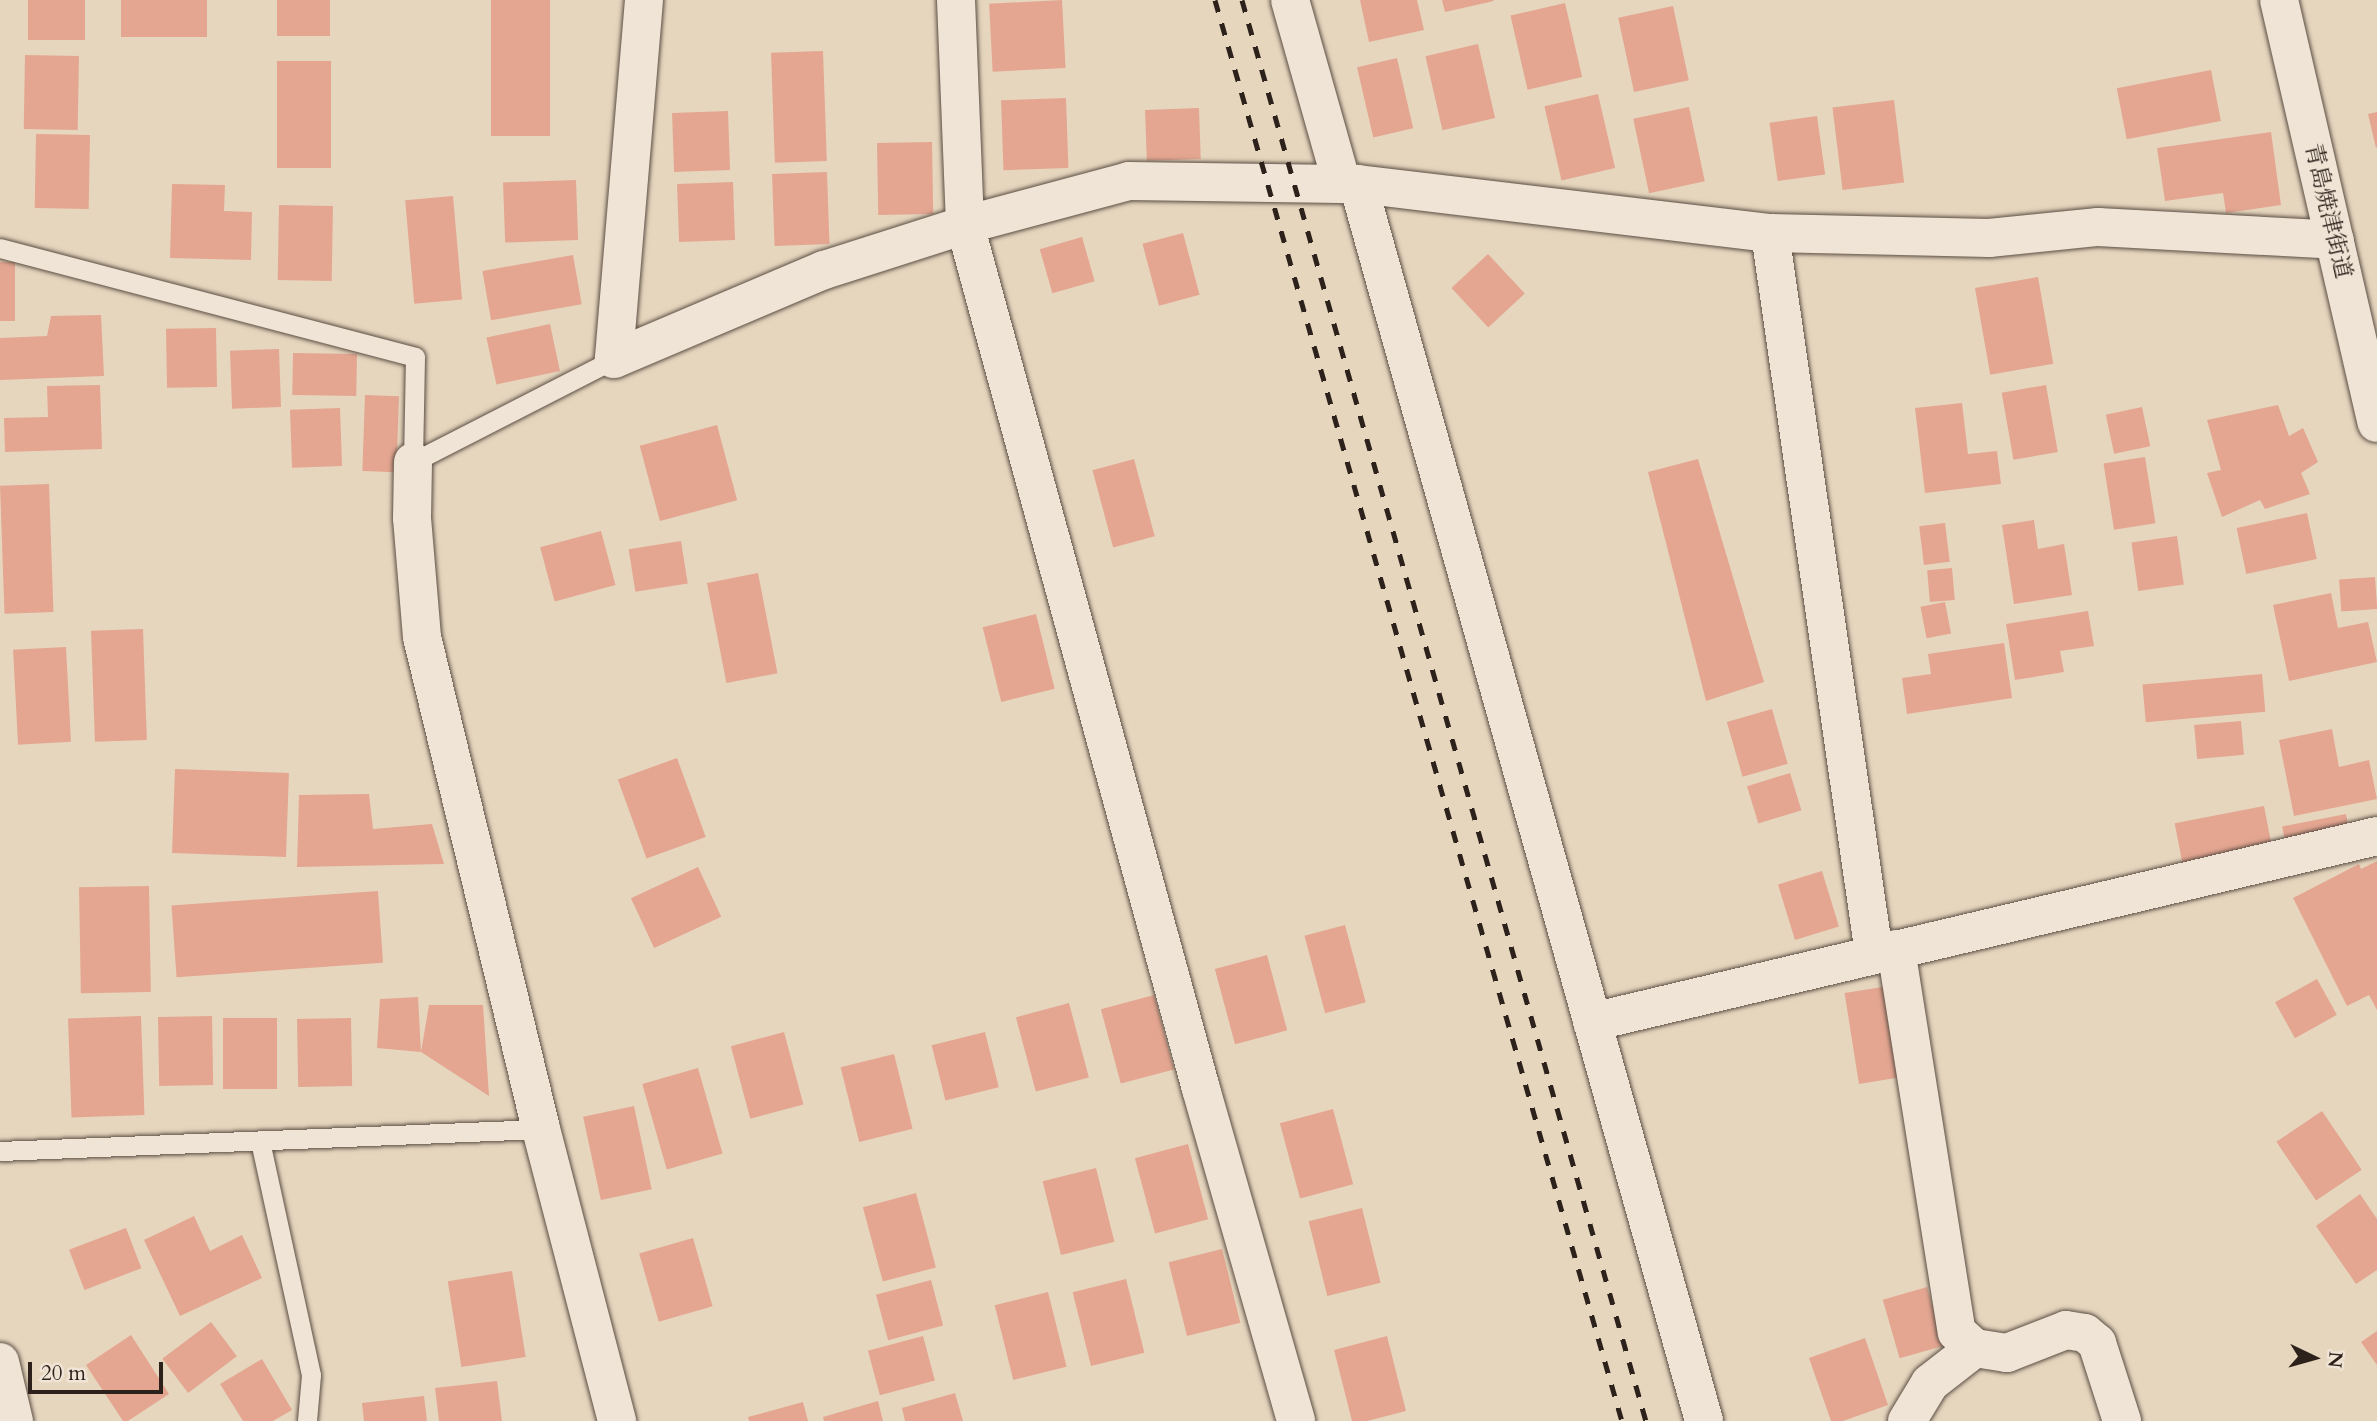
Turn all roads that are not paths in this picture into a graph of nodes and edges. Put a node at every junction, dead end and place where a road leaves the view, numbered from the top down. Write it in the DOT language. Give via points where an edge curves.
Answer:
graph roads {
  1 [pos="644,0"];
  2 [pos="956,0"];
  3 [pos="1290,0"];
  4 [pos="2279,0"];
  5 [pos="1350,184"];
  6 [pos="965,225"];
  7 [pos="1770,233"];
  8 [pos="2335,240"];
  9 [pos="0,248"];
  10 [pos="614,359"];
  11 [pos="2377,423"];
  12 [pos="413,462"];
  13 [pos="2377,836"];
  14 [pos="1885,951"];
  15 [pos="1592,1021"];
  16 [pos="541,1129"];
  17 [pos="260,1141"];
  18 [pos="0,1151"];
  19 [pos="1975,1348"];
  20 [pos="0,1362"];
  21 [pos="14,1421"];
  22 [pos="307,1421"];
  23 [pos="617,1421"];
  24 [pos="1296,1421"];
  25 [pos="1704,1421"];
  26 [pos="1907,1421"];
  27 [pos="2122,1421"];
  1 -- 10 [label="street"];
  2 -- 6 [label="street"];
  3 -- 5 [label="street"];
  4 -- 8 [label="street, 青島焼津街道"];
  5 -- 6 [label="street" via="1129,181"];
  5 -- 7 [label="street"];
  5 -- 15 [label="street"];
  6 -- 10 [label="street" via="824,270"];
  6 -- 24 [label="street" via="1200,1089"];
  7 -- 8 [label="street" via="1989,238 2098,227"];
  7 -- 14 [label="street"];
  8 -- 11 [label="street, 青島焼津街道"];
  9 -- 12 [label="lane" via="415,358"];
  10 -- 12 [label="lane"];
  12 -- 16 [label="street" via="412,518 422,637"];
  13 -- 14 [label="street"];
  14 -- 15 [label="street"];
  14 -- 19 [label="street" via="1957,1332"];
  15 -- 25 [label="street"];
  16 -- 17 [label="lane"];
  16 -- 23 [label="street"];
  17 -- 18 [label="lane"];
  17 -- 22 [label="lane" via="311,1376"];
  19 -- 26 [label="street" via="1930,1382"];
  19 -- 27 [label="street" via="2007,1353 2066,1330 2085,1333 2097,1343"];
  20 -- 21 [label="street"];
}
